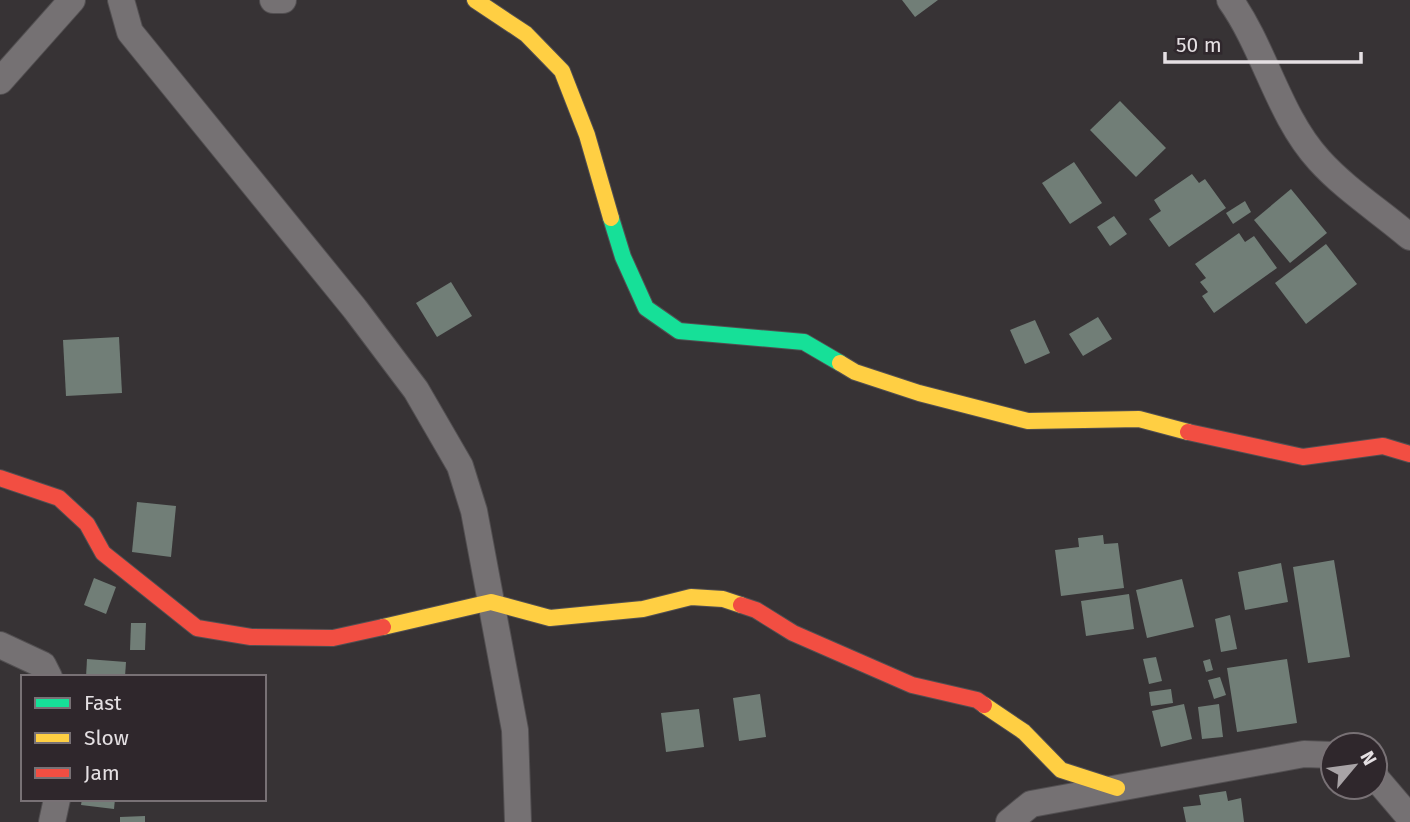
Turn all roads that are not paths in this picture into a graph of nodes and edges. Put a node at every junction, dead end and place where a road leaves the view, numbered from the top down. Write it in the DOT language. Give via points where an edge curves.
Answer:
graph roads {
  1 [pos="72,0"];
  2 [pos="121,0"];
  3 [pos="274,0"];
  4 [pos="283,0"];
  5 [pos="475,0"];
  6 [pos="1230,0"];
  7 [pos="0,80"];
  8 [pos="1410,237"];
  9 [pos="1410,454"];
  10 [pos="0,478"];
  11 [pos="491,602"];
  12 [pos="0,645"];
  13 [pos="48,675"];
  14 [pos="1319,755"];
  15 [pos="1117,788"];
  16 [pos="1389,793"];
  17 [pos="57,801"];
  18 [pos="1410,818"];
  19 [pos="52,822"];
  20 [pos="518,822"];
  21 [pos="1009,822"];
  1 -- 7 [label="street"];
  2 -- 11 [label="street" via="130,32 416,390 460,466 474,511"];
  3 -- 4 [label="street"];
  5 -- 9 [label="street" via="526,34 562,71 587,135 622,257 646,308 679,331 804,342 855,372 1028,421 1139,419 1303,457 1382,446"];
  6 -- 8 [label="street" via="1250,28 1286,109 1319,160"];
  10 -- 11 [label="street" via="60,498 87,524 103,553 197,628 251,637 333,638"];
  11 -- 15 [label="street" via="550,618 643,609 691,597 723,599 756,610 793,633 912,685 977,700 1024,732 1061,770"];
  11 -- 20 [label="street" via="515,730"];
  12 -- 13 [label="street" via="43,665"];
  14 -- 15 [label="street"];
  15 -- 21 [label="street" via="1031,804"];
  16 -- 18 [label="street"];
  17 -- 19 [label="street"];
}
